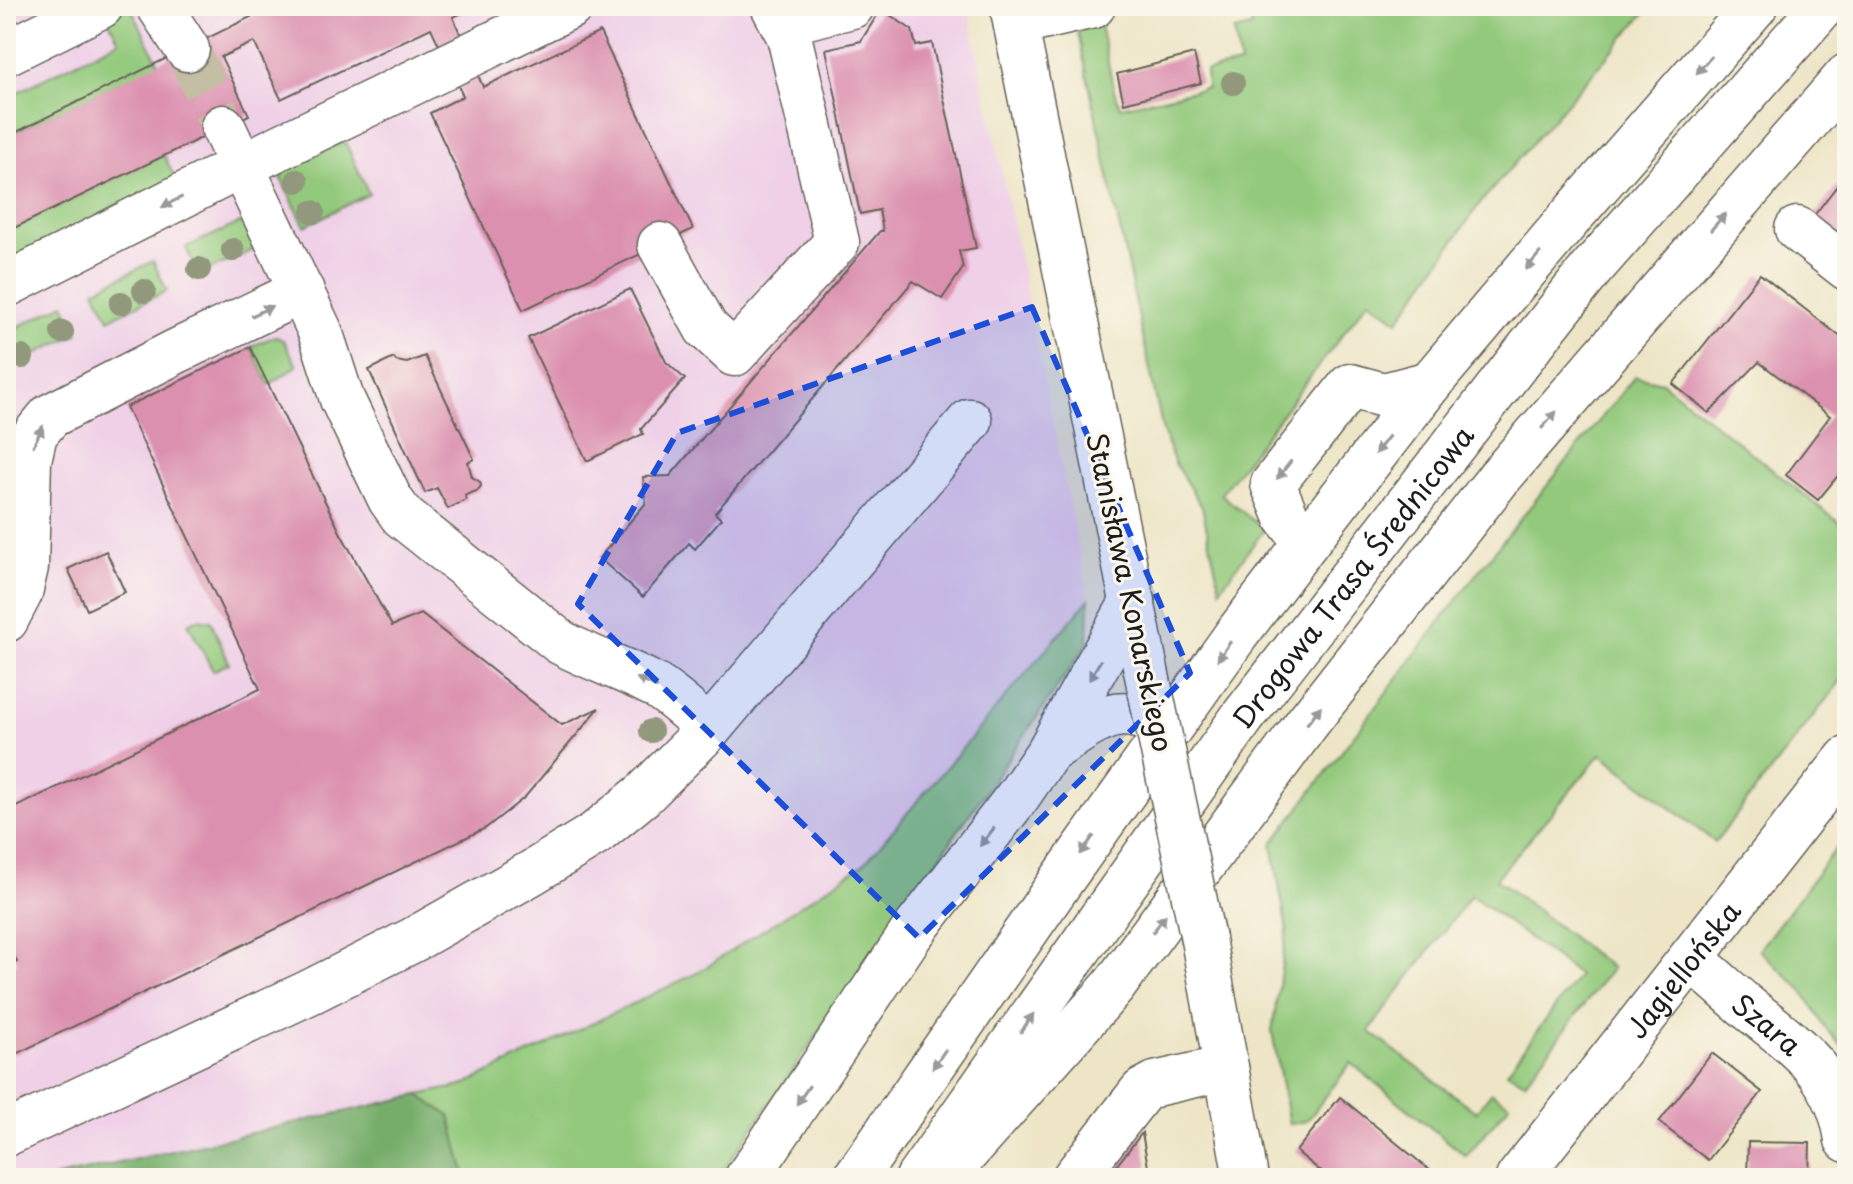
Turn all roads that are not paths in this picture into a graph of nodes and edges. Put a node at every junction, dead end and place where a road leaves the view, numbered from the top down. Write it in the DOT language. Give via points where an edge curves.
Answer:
graph roads {
  1 [pos="101,6"];
  2 [pos="571,6"];
  3 [pos="852,6"];
  4 [pos="1093,6"];
  5 [pos="1755,6"];
  6 [pos="1823,6"];
  7 [pos="778,14"];
  8 [pos="1014,15"];
  9 [pos="6,53"];
  10 [pos="1847,76"];
  11 [pos="232,146"];
  12 [pos="1797,229"];
  13 [pos="660,245"];
  14 [pos="1847,268"];
  15 [pos="6,285"];
  16 [pos="302,291"];
  17 [pos="1430,383"];
  18 [pos="970,421"];
  19 [pos="1306,543"];
  20 [pos="1133,601"];
  21 [pos="6,620"];
  22 [pos="1154,705"];
  23 [pos="709,729"];
  24 [pos="1049,751"];
  25 [pos="1847,759"];
  26 [pos="1691,959"];
  27 [pos="1226,1068"];
  28 [pos="6,1134"];
  29 [pos="1847,1140"];
  30 [pos="747,1178"];
  31 [pos="855,1178"];
  32 [pos="918,1178"];
  33 [pos="943,1178"];
  34 [pos="1074,1178"];
  35 [pos="1246,1178"];
  36 [pos="1518,1178"];
  1 -- 9 [label="main road"];
  2 -- 11 [label="main road"];
  3 -- 7 [label="main road"];
  4 -- 8 [label="main road"];
  5 -- 17 [label="main road, Drogowa Trasa Średnicowa, one-way"];
  32 -- 6 [label="main road, Drogowa Trasa Średnicowa, one-way" via="1242,718 1592,268"];
  7 -- 13 [label="main road" via="789,36 837,242 734,354 706,328"];
  8 -- 20 [label="main road, Stanisława Konarskiego"];
  33 -- 10 [label="main road, one-way" via="1113,987 1307,723 1498,479"];
  11 -- 15 [label="main road, one-way"];
  11 -- 16 [label="main road"];
  12 -- 14 [label="main road"];
  21 -- 16 [label="main road, one-way" via="26,567 29,460 35,434 50,416"];
  23 -- 16 [label="main road, one-way" via="653,685 560,642 402,516 342,399"];
  17 -- 19 [label="main road, Drogowa Trasa Średnicowa, one-way"];
  17 -- 19 [label="main road, one-way" via="1384,395 1350,386 1273,484 1287,518"];
  18 -- 23 [label="main road"];
  19 -- 31 [label="main road, Drogowa Trasa Średnicowa, one-way" via="1061,881"];
  20 -- 22 [label="main road, Stanisława Konarskiego"];
  20 -- 24 [label="main road, one-way"];
  22 -- 24 [label="main road" via="1144,716 1104,717"];
  22 -- 27 [label="main road, Stanisława Konarskiego, bridge"];
  23 -- 28 [label="main road" via="644,794 533,872 336,979"];
  24 -- 30 [label="main road, one-way" via="911,934"];
  25 -- 26 [label="main road, Jagiellońska"];
  26 -- 29 [label="main road, Szara" via="1793,1042 1828,1080"];
  26 -- 36 [label="main road, Jagiellońska"];
  27 -- 34 [label="main road" via="1142,1091"];
  27 -- 35 [label="main road, Stanisława Konarskiego"];
}
